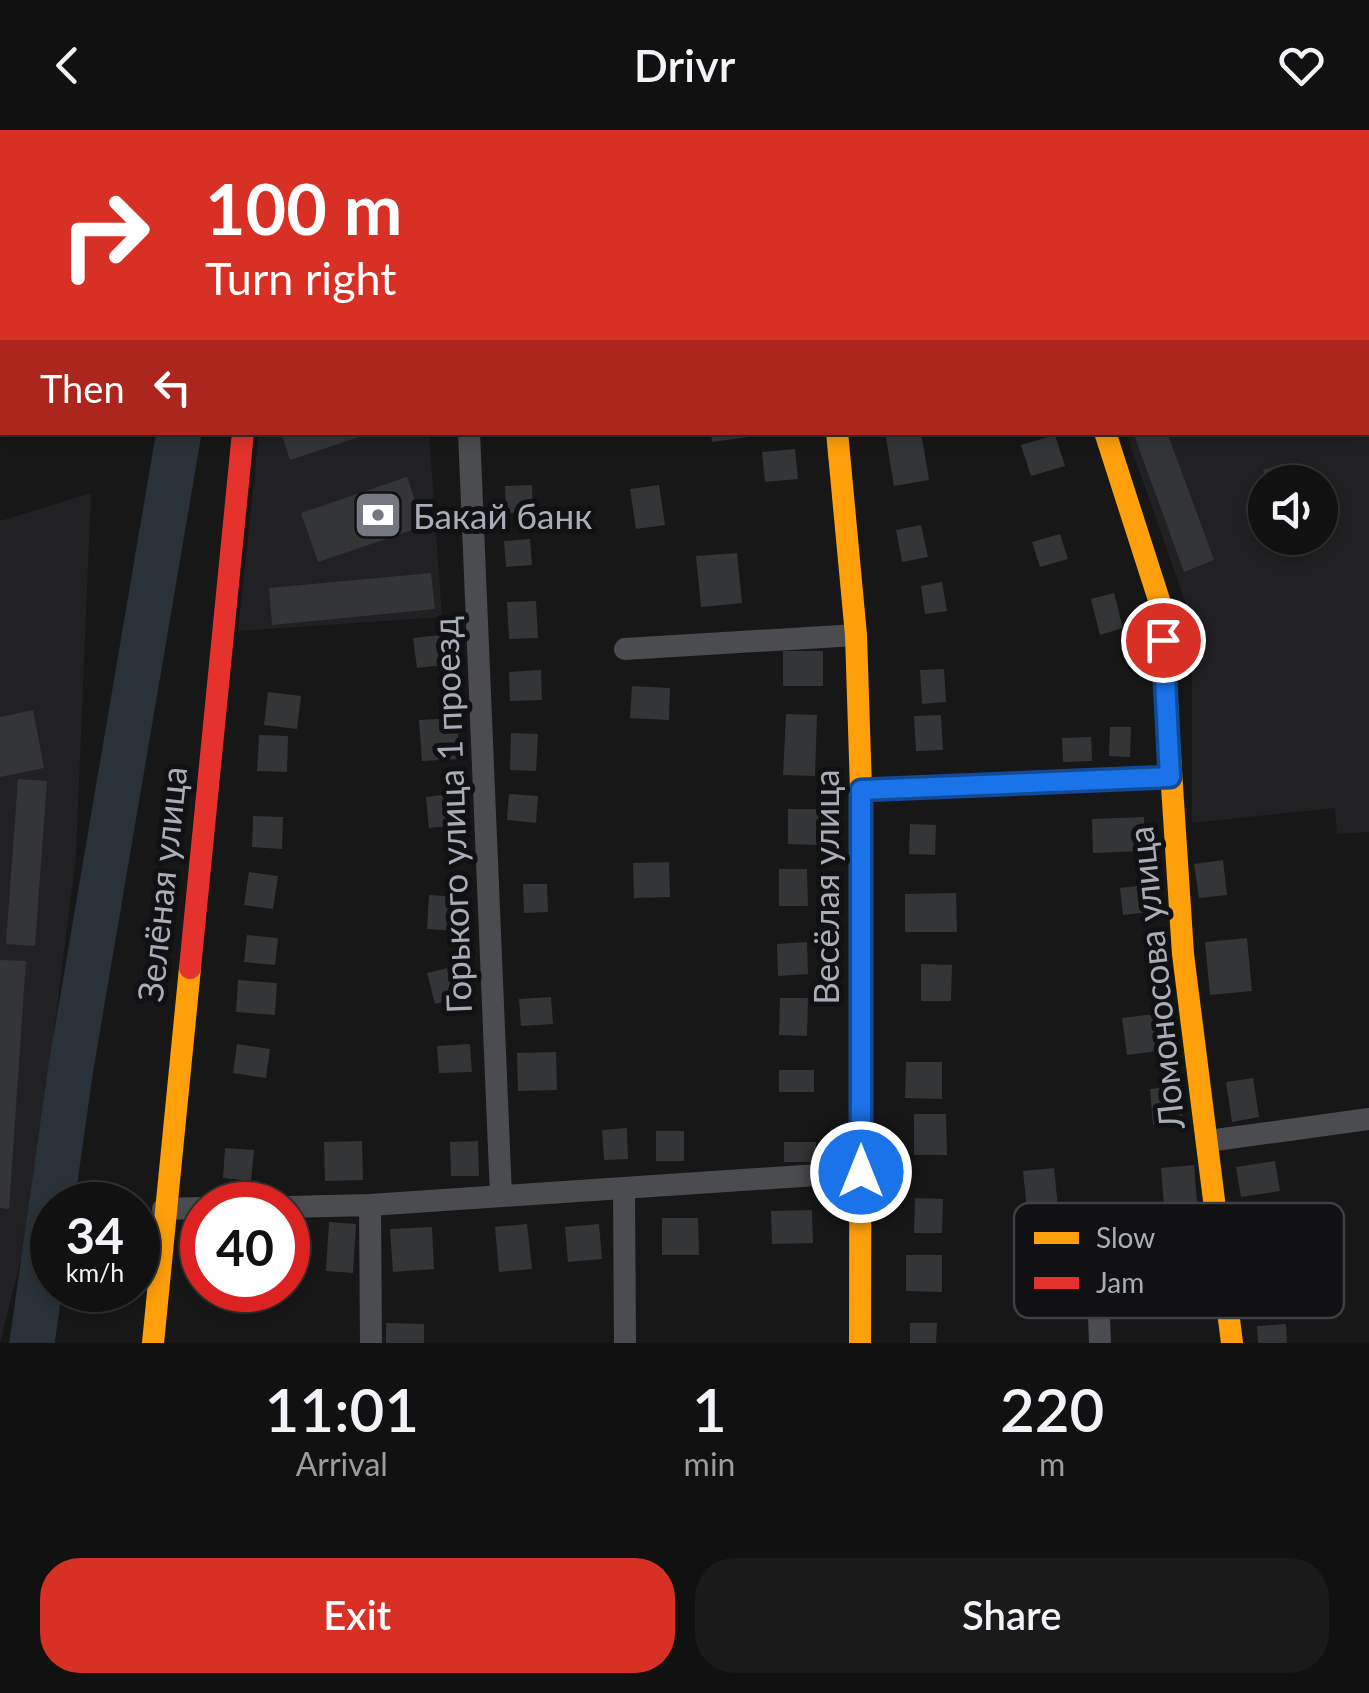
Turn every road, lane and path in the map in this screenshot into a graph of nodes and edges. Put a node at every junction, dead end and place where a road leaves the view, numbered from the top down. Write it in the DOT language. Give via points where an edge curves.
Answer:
graph roads {
  1 [pos="243,435"];
  2 [pos="469,435"];
  3 [pos="837,435"];
  4 [pos="1106,435"];
  5 [pos="856,635"];
  6 [pos="624,649"];
  7 [pos="1170,777"];
  8 [pos="861,790"];
  9 [pos="1369,1119"];
  10 [pos="1208,1141"];
  11 [pos="861,1172"];
  12 [pos="624,1188"];
  13 [pos="502,1196"];
  14 [pos="1215,1203"];
  15 [pos="370,1205"];
  16 [pos="310,1206"];
  17 [pos="163,1209"];
  18 [pos="180,1209"];
  19 [pos="1099,1318"];
  20 [pos="1229,1318"];
  21 [pos="152,1343"];
  22 [pos="372,1343"];
  23 [pos="624,1343"];
  24 [pos="860,1343"];
  25 [pos="1100,1343"];
  26 [pos="1232,1343"];
  1 -- 17 [label="street, Зелёная улица"];
  2 -- 13 [label="street, Горького улица 1 проезд"];
  3 -- 5 [label="street, Весёлая улица"];
  4 -- 7 [label="street, Ломоносова улица" via="1160,603"];
  5 -- 6 [label="street"];
  5 -- 8 [label="street, Весёлая улица"];
  7 -- 8 [label="street"];
  7 -- 10 [label="street, Ломоносова улица" via="1183,954"];
  8 -- 11 [label="street, Весёлая улица"];
  9 -- 10 [label="street"];
  10 -- 14 [label="street, Ломоносова улица"];
  11 -- 12 [label="street"];
  11 -- 24 [label="street, Весёлая улица"];
  12 -- 13 [label="street"];
  12 -- 23 [label="street"];
  13 -- 15 [label="street"];
  15 -- 16 [label="street"];
  15 -- 22 [label="street"];
  17 -- 18 [label="street"];
  17 -- 21 [label="street, Зелёная улица"];
  19 -- 25 [label="street"];
  20 -- 26 [label="street, Ломоносова улица"];
}
